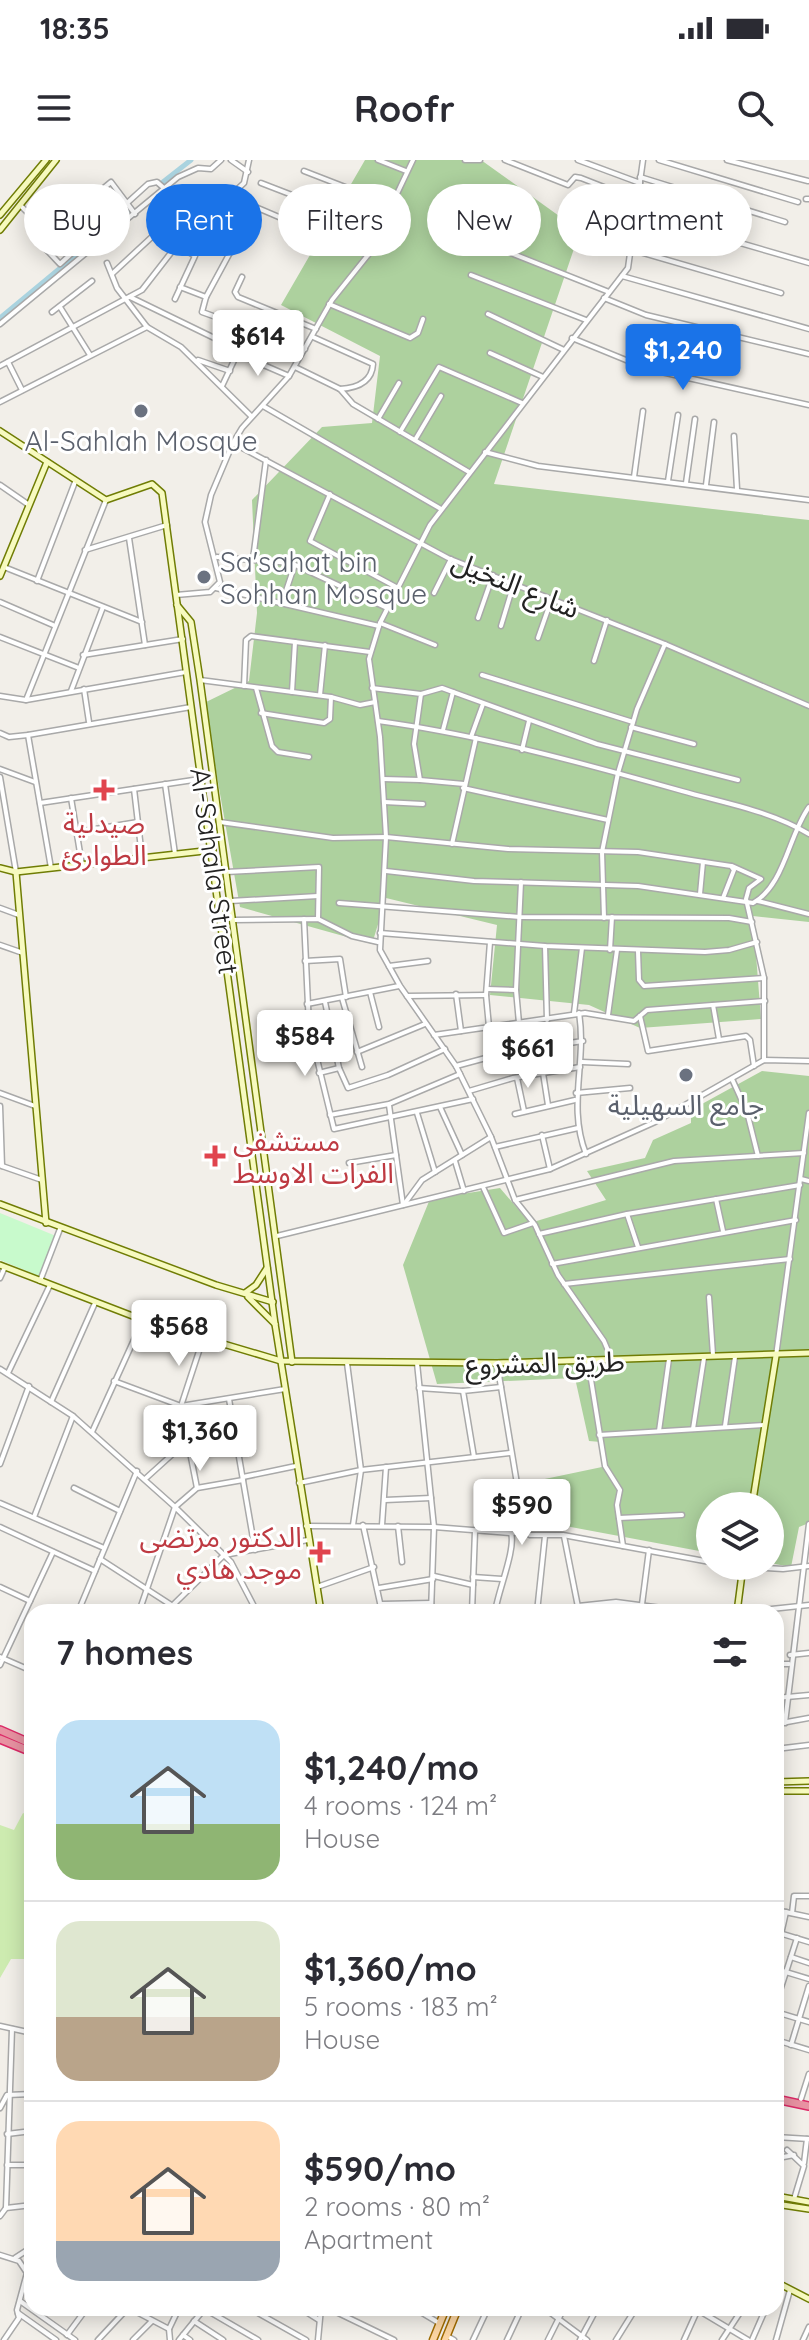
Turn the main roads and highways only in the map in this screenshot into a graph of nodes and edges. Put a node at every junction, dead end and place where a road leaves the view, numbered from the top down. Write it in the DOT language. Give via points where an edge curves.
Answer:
graph roads {
  1 [pos="46,160"];
  2 [pos="56,160"];
  3 [pos="0,215"];
  4 [pos="0,230"];
  5 [pos="0,431"];
  6 [pos="47,462"];
  7 [pos="1,571"];
  8 [pos="177,605"];
  9 [pos="213,850"];
  10 [pos="0,868"];
  11 [pos="16,872"];
  12 [pos="250,1045"];
  13 [pos="239,1046"];
  14 [pos="0,1204"];
  15 [pos="46,1223"];
  16 [pos="268,1264"];
  17 [pos="2,1266"];
  18 [pos="245,1293"];
  19 [pos="273,1302"];
  20 [pos="275,1324"];
  21 [pos="809,1353"];
  22 [pos="776,1356"];
  23 [pos="281,1361"];
  24 [pos="292,1362"];
  25 [pos="754,1492"];
  26 [pos="742,1580"];
  27 [pos="320,1604"];
  28 [pos="741,1604"];
  29 [pos="0,1730"];
  30 [pos="0,1739"];
  31 [pos="24,1741"];
  32 [pos="24,1749"];
  33 [pos="809,1781"];
  34 [pos="784,1782"];
  35 [pos="784,1791"];
  36 [pos="809,1791"];
  37 [pos="784,2098"];
  38 [pos="806,2102"];
  39 [pos="784,2197"];
  40 [pos="809,2202"];
  41 [pos="784,2205"];
  42 [pos="809,2209"];
  43 [pos="784,2287"];
  44 [pos="809,2299"];
  45 [pos="443,2316"];
  46 [pos="455,2316"];
  47 [pos="446,2338"];
  48 [pos="433,2340"];
  1 -- 3 [label="main road"];
  2 -- 4 [label="main road"];
  5 -- 6 [label="main road"];
  6 -- 7 [label="main road"];
  6 -- 8 [label="main road, Al-Sahala Street" via="106,500 155,484 162,493"];
  8 -- 9 [label="main road, Al-Sahala Street"];
  8 -- 12 [label="main road, Al-Sahala Street" via="191,622"];
  9 -- 11 [label="main road"];
  9 -- 13 [label="main road, Al-Sahala Street"];
  10 -- 11 [label="main road"];
  11 -- 15 [label="main road"];
  12 -- 13 [label="main road"];
  12 -- 24 [label="main road, Al-Sahala Street"];
  13 -- 16 [label="main road, Al-Sahala Street"];
  14 -- 15 [label="main road"];
  15 -- 18 [label="main road"];
  16 -- 18 [label="main road"];
  16 -- 19 [label="main road, Al-Sahala Street"];
  17 -- 23 [label="main road, طريق المشروع" via="143,1320"];
  18 -- 19 [label="main road"];
  18 -- 20 [label="main road"];
  19 -- 20 [label="main road, Al-Sahala Street"];
  20 -- 23 [label="main road, Al-Sahala Street"];
  21 -- 22 [label="main road, طريق المشروع"];
  22 -- 24 [label="main road, طريق المشروع"];
  22 -- 25 [label="main road"];
  23 -- 24 [label="main road, طريق المشروع"];
  23 -- 27 [label="main road, Al-Sahala Street"];
  26 -- 28 [label="main road"];
  29 -- 31 [label="highway"];
  30 -- 32 [label="highway"];
  33 -- 34 [label="main road"];
  35 -- 36 [label="main road"];
  37 -- 38 [label="highway"];
  39 -- 40 [label="main road"];
  41 -- 42 [label="main road"];
  43 -- 44 [label="main road"];
  45 -- 48 [label="main road"];
  46 -- 47 [label="main road"];
}
